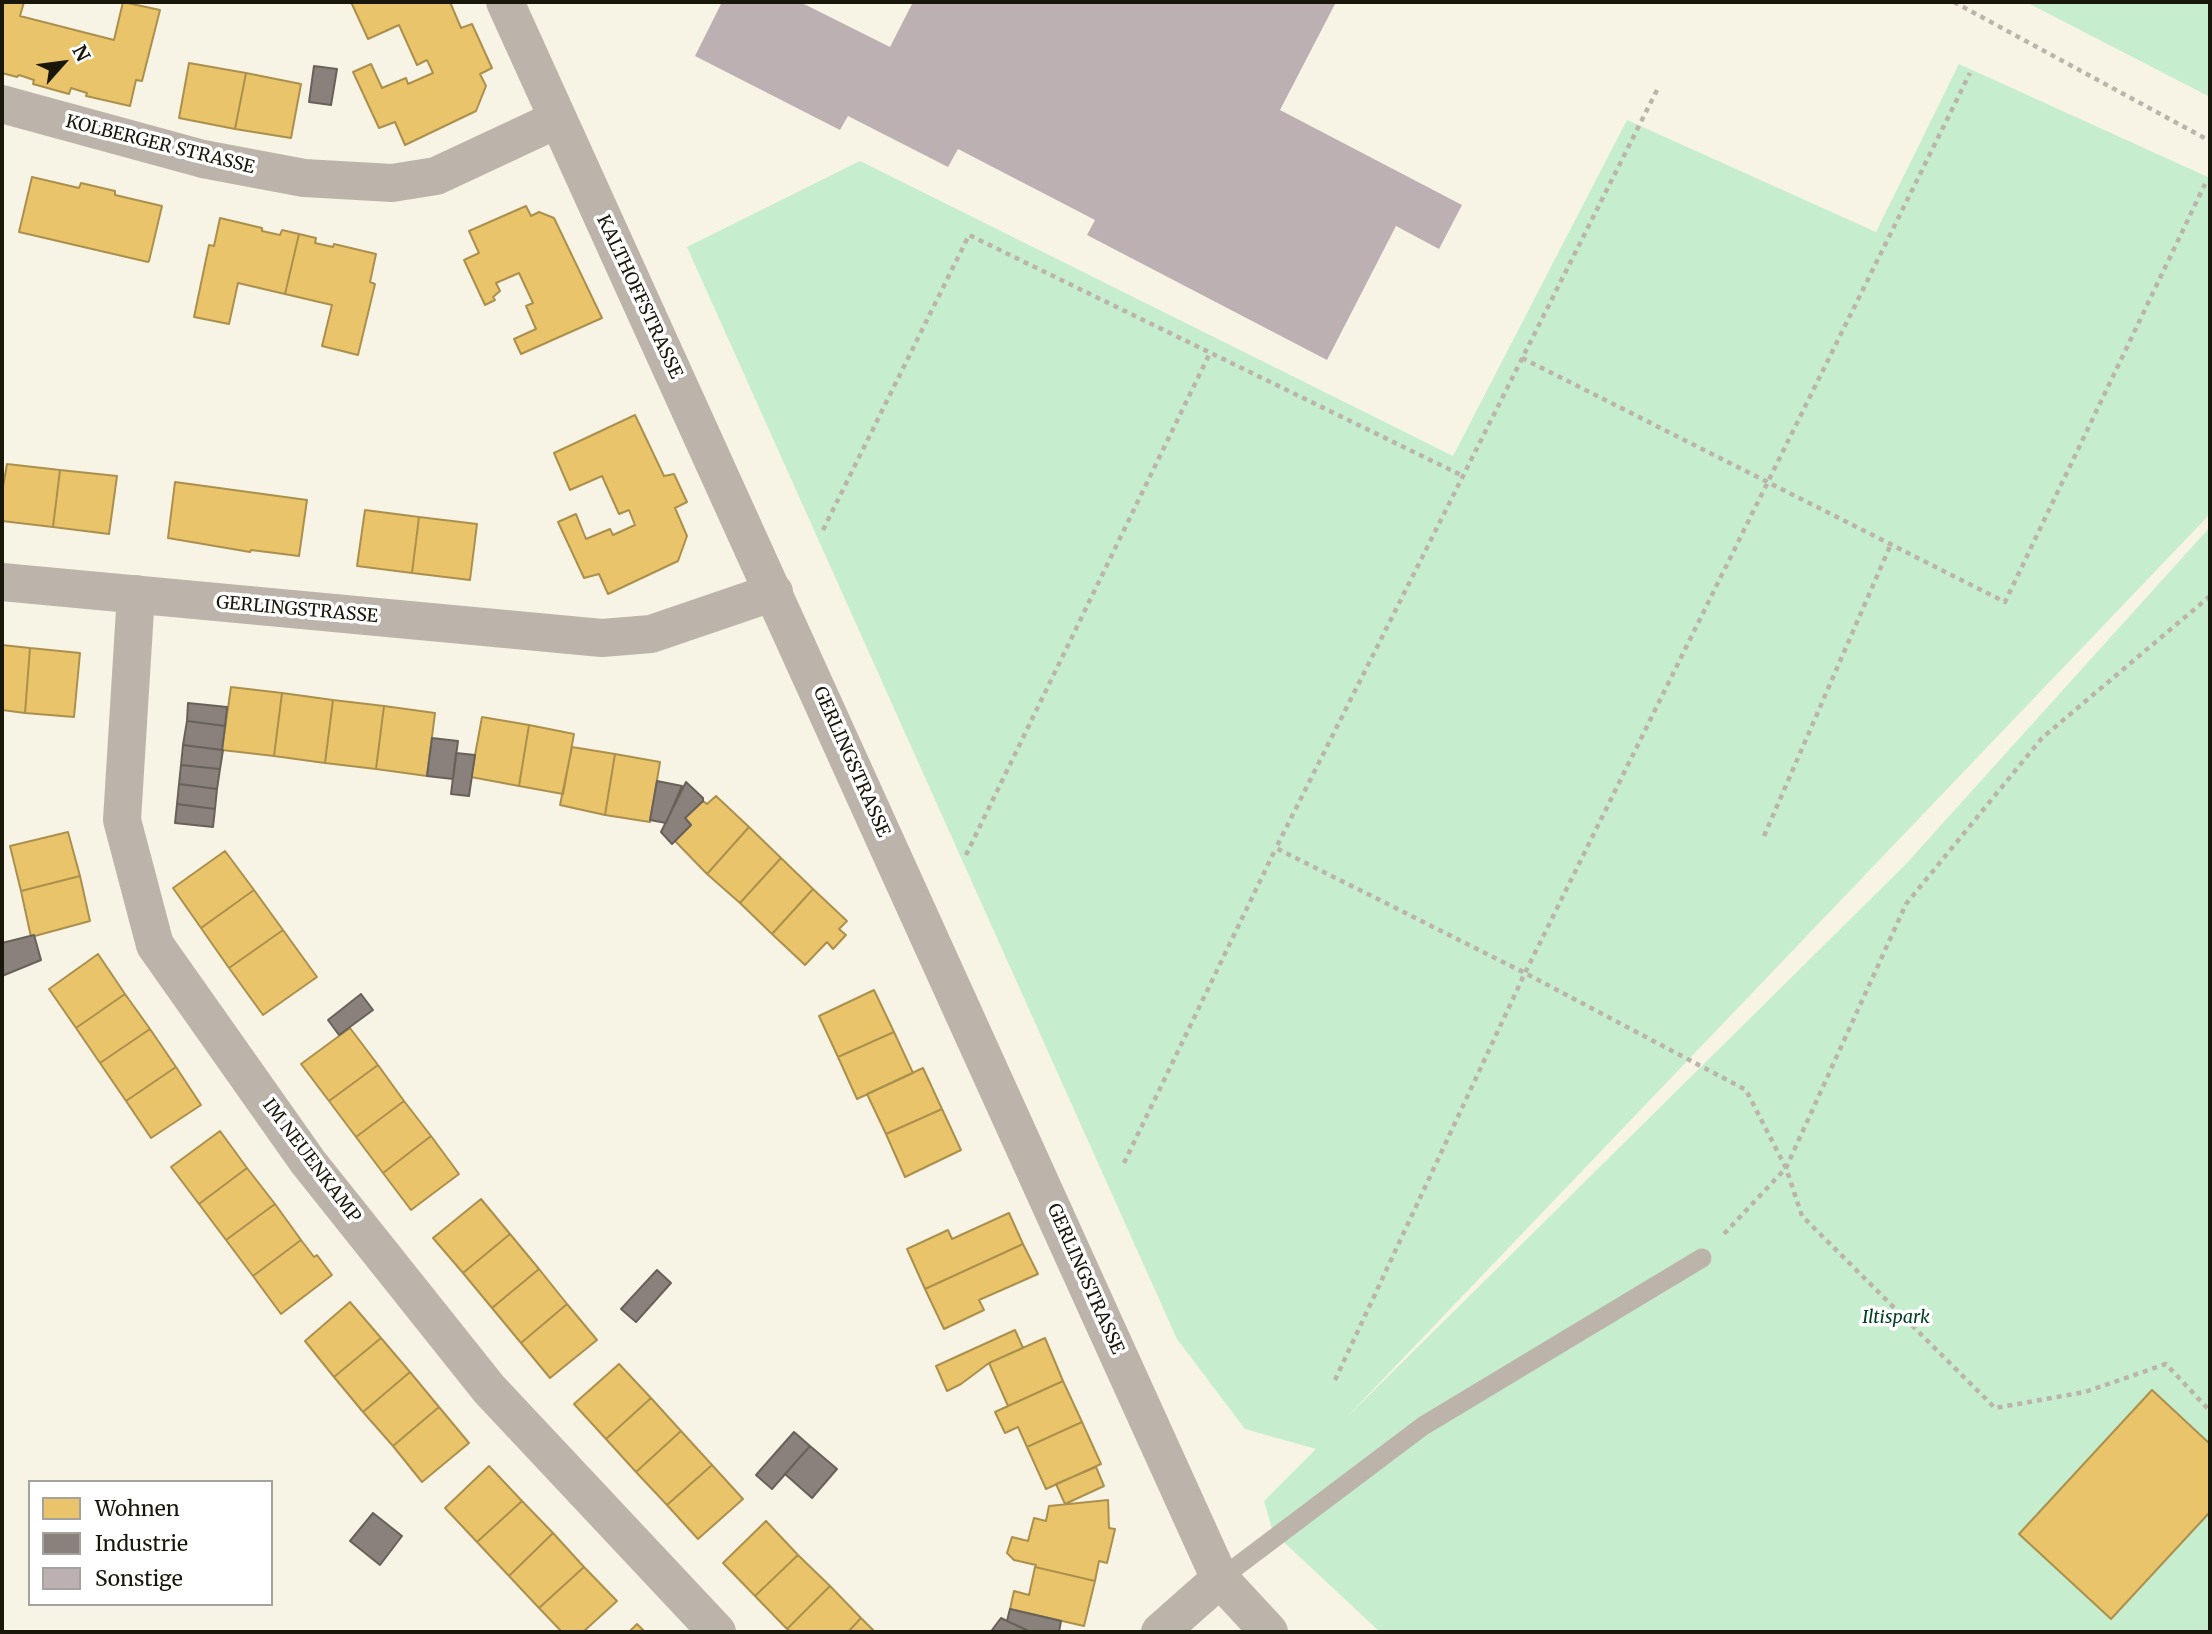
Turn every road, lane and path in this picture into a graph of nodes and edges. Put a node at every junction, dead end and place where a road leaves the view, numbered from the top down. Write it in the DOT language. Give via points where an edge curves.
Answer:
graph roads {
  1 [pos="505,2"];
  2 [pos="1954,2"];
  3 [pos="1970,73"];
  4 [pos="1657,90"];
  5 [pos="2,104"];
  6 [pos="558,120"];
  7 [pos="2210,141"];
  8 [pos="2205,184"];
  9 [pos="1210,353"];
  10 [pos="1522,358"];
  11 [pos="1463,476"];
  12 [pos="1768,482"];
  13 [pos="823,530"];
  14 [pos="1891,544"];
  15 [pos="2,582"];
  16 [pos="774,592"];
  17 [pos="136,594"];
  18 [pos="2210,596"];
  19 [pos="1764,836"];
  20 [pos="1276,848"];
  21 [pos="966,855"];
  22 [pos="1525,973"];
  23 [pos="1124,1163"];
  24 [pos="1786,1168"];
  25 [pos="1702,1258"];
  26 [pos="1335,1380"];
  27 [pos="2210,1411"];
  28 [pos="1220,1579"];
  29 [pos="717,1632"];
  30 [pos="1160,1632"];
  31 [pos="1269,1632"];
  1 -- 6 [label="street, KALTHOFFSTRASSE"];
  2 -- 7 [label="path"];
  3 -- 12 [label="path"];
  4 -- 10 [label="path"];
  5 -- 6 [label="street, KOLBERGER STRASSE" via="203,159 304,178 392,183 436,176"];
  6 -- 16 [label="street, KALTHOFFSTRASSE"];
  8 -- 14 [label="path" via="2005,602"];
  9 -- 11 [label="path"];
  9 -- 13 [label="path" via="968,235"];
  9 -- 21 [label="path"];
  10 -- 11 [label="path"];
  10 -- 12 [label="path"];
  11 -- 20 [label="path"];
  12 -- 14 [label="path"];
  12 -- 22 [label="path"];
  14 -- 19 [label="path"];
  15 -- 17 [label="street, GERLINGSTRASSE"];
  16 -- 17 [label="street, GERLINGSTRASSE" via="651,634 602,638"];
  16 -- 28 [label="street, GERLINGSTRASSE"];
  17 -- 29 [label="street, IM NEUENKAMP" via="122,820 155,945 308,1162 489,1389"];
  18 -- 24 [label="path" via="2042,738 1906,904"];
  20 -- 22 [label="path"];
  20 -- 23 [label="path"];
  22 -- 24 [label="path" via="1746,1090"];
  22 -- 26 [label="path"];
  24 -- 25 [label="path"];
  24 -- 27 [label="path" via="1802,1216 1996,1408 2085,1392 2166,1364"];
  25 -- 28 [label="lane" via="1423,1426"];
  28 -- 30 [label="street"];
  28 -- 31 [label="street, GERLINGSTRASSE"];
}
